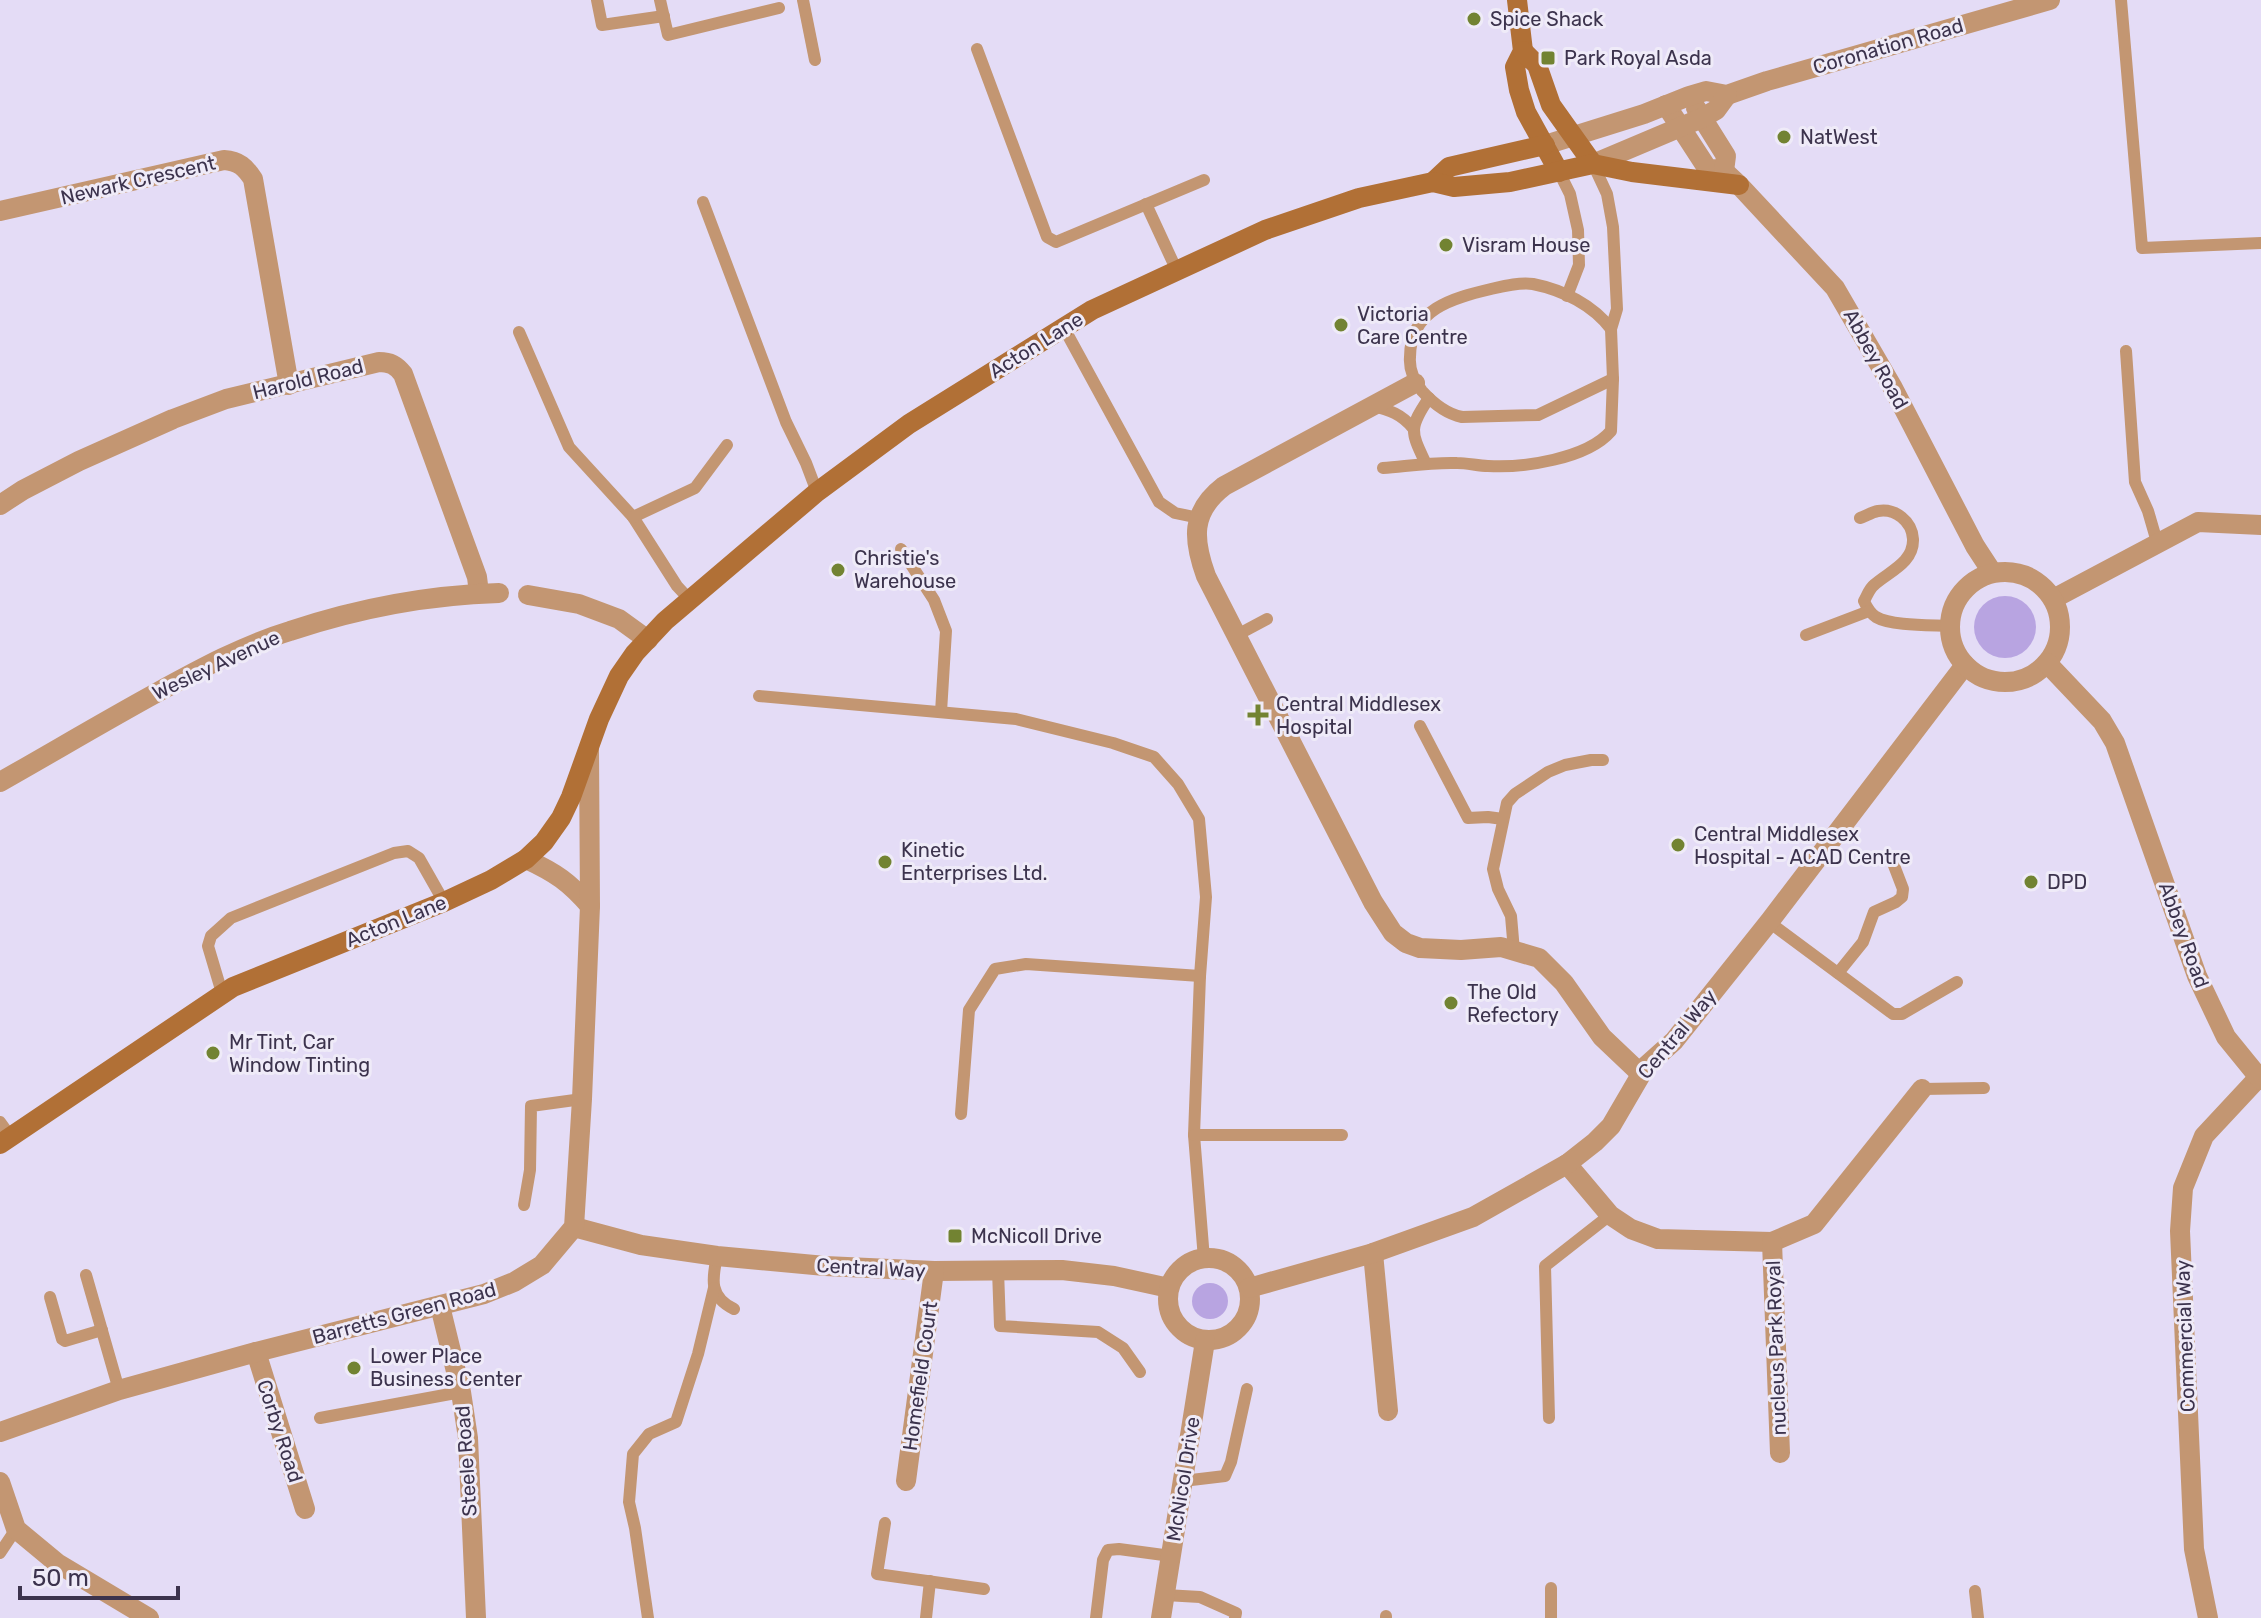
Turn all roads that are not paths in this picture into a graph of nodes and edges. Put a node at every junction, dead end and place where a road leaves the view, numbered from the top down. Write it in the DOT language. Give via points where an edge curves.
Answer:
graph roads {
  1 [pos="597,0"];
  2 [pos="660,0"];
  3 [pos="803,0"];
  4 [pos="1517,0"];
  5 [pos="2050,0"];
  6 [pos="2121,0"];
  7 [pos="779,8"];
  8 [pos="664,16"];
  9 [pos="977,49"];
  10 [pos="1523,51"];
  11 [pos="815,60"];
  12 [pos="1727,95"];
  13 [pos="1689,96"];
  14 [pos="1666,105"];
  15 [pos="1702,118"];
  16 [pos="1679,127"];
  17 [pos="1573,137"];
  18 [pos="1545,145"];
  19 [pos="1593,164"];
  20 [pos="1559,172"];
  21 [pos="1732,178"];
  22 [pos="1204,180"];
  23 [pos="1433,182"];
  24 [pos="703,202"];
  25 [pos="1146,204"];
  26 [pos="0,211"];
  27 [pos="2261,243"];
  28 [pos="1177,271"];
  29 [pos="1567,296"];
  30 [pos="1064,328"];
  31 [pos="1611,329"];
  32 [pos="519,332"];
  33 [pos="2126,351"];
  34 [pos="1613,379"];
  35 [pos="289,385"];
  36 [pos="1422,391"];
  37 [pos="1372,406"];
  38 [pos="1413,428"];
  39 [pos="727,445"];
  40 [pos="1426,464"];
  41 [pos="1383,468"];
  42 [pos="817,492"];
  43 [pos="0,505"];
  44 [pos="633,517"];
  45 [pos="1199,518"];
  46 [pos="1860,518"];
  47 [pos="2261,525"];
  48 [pos="2157,542"];
  49 [pos="901,549"];
  50 [pos="1992,572"];
  51 [pos="489,593"];
  52 [pos="528,595"];
  53 [pos="2053,599"];
  54 [pos="690,600"];
  55 [pos="1869,611"];
  56 [pos="1267,619"];
  57 [pos="1949,626"];
  58 [pos="1237,635"];
  59 [pos="1806,635"];
  60 [pos="648,640"];
  61 [pos="2047,663"];
  62 [pos="1965,665"];
  63 [pos="759,696"];
  64 [pos="941,712"];
  65 [pos="1420,726"];
  66 [pos="589,749"];
  67 [pos="1603,760"];
  68 [pos="0,782"];
  69 [pos="1503,819"];
  70 [pos="526,859"];
  71 [pos="1893,863"];
  72 [pos="444,902"];
  73 [pos="590,906"];
  74 [pos="1769,922"];
  75 [pos="1514,951"];
  76 [pos="1838,973"];
  77 [pos="1200,976"];
  78 [pos="1957,982"];
  79 [pos="222,993"];
  80 [pos="1641,1074"];
  81 [pos="2260,1079"];
  82 [pos="1984,1088"];
  83 [pos="1922,1089"];
  84 [pos="582,1099"];
  85 [pos="961,1114"];
  86 [pos="3,1134"];
  87 [pos="1194,1135"];
  88 [pos="1342,1135"];
  89 [pos="1567,1164"];
  90 [pos="524,1205"];
  91 [pos="1610,1215"];
  92 [pos="574,1227"];
  93 [pos="1772,1242"];
  94 [pos="1373,1253"];
  95 [pos="717,1256"];
  96 [pos="1204,1259"];
  97 [pos="998,1270"];
  98 [pos="934,1271"];
  99 [pos="86,1275"];
  100 [pos="714,1288"];
  101 [pos="1169,1288"];
  102 [pos="1249,1288"];
  103 [pos="50,1297"];
  104 [pos="440,1306"];
  105 [pos="734,1309"];
  106 [pos="102,1330"];
  107 [pos="1205,1341"];
  108 [pos="256,1352"];
  109 [pos="1140,1372"];
  110 [pos="1247,1389"];
  111 [pos="119,1390"];
  112 [pos="461,1392"];
  113 [pos="1388,1411"];
  114 [pos="320,1418"];
  115 [pos="1549,1418"];
  116 [pos="0,1432"];
  117 [pos="1780,1453"];
  118 [pos="906,1481"];
  119 [pos="1183,1481"];
  120 [pos="2,1496"];
  121 [pos="305,1509"];
  122 [pos="885,1523"];
  123 [pos="16,1529"];
  124 [pos="0,1553"];
  125 [pos="1171,1556"];
  126 [pos="930,1581"];
  127 [pos="1551,1588"];
  128 [pos="984,1589"];
  129 [pos="1975,1591"];
  130 [pos="1165,1595"];
  131 [pos="149,1618"];
  132 [pos="476,1618"];
  133 [pos="648,1618"];
  134 [pos="926,1618"];
  135 [pos="1096,1618"];
  136 [pos="1161,1618"];
  137 [pos="1235,1618"];
  138 [pos="1551,1618"];
  139 [pos="1978,1618"];
  140 [pos="2208,1618"];
  1 -- 8 [label="lane" via="602,25"];
  2 -- 8 [label="lane"];
  3 -- 11 [label="lane"];
  4 -- 10 [label="main road"];
  5 -- 12 [label="street, Coronation Road"];
  6 -- 27 [label="lane" via="2142,248"];
  7 -- 8 [label="lane" via="668,35"];
  9 -- 25 [label="lane" via="1047,237 1056,242"];
  10 -- 17 [label="main road" via="1537,65 1551,105"];
  10 -- 18 [label="main road" via="1515,67 1519,90"];
  12 -- 13 [label="street, Coronation Road" via="1706,91"];
  12 -- 15 [label="street, Coronation Road"];
  13 -- 14 [label="street, Coronation Road"];
  13 -- 15 [label="street, Abbey Road"];
  14 -- 16 [label="street, Abbey Road"];
  14 -- 17 [label="street, Coronation Road"];
  15 -- 16 [label="street, Coronation Road"];
  15 -- 21 [label="street, Abbey Road" via="1726,156"];
  16 -- 19 [label="street, Coronation Road"];
  16 -- 21 [label="street, Abbey Road" via="1707,168"];
  17 -- 18 [label="street, Acton Lane"];
  17 -- 19 [label="main road"];
  18 -- 20 [label="main road"];
  18 -- 23 [label="main road, Acton Lane" via="1449,167"];
  19 -- 20 [label="main road, Acton Lane"];
  19 -- 21 [label="main road" via="1642,174"];
  19 -- 31 [label="lane" via="1607,194 1613,227 1617,309"];
  20 -- 23 [label="main road, Acton Lane" via="1454,187"];
  20 -- 29 [label="lane" via="1578,230 1579,265"];
  21 -- 50 [label="street, Abbey Road" via="1835,288"];
  22 -- 25 [label="lane"];
  23 -- 28 [label="main road, Acton Lane" via="1359,198 1265,230"];
  24 -- 42 [label="lane"];
  25 -- 28 [label="lane"];
  26 -- 35 [label="street, Newark Crescent" via="224,160 239,163 253,179"];
  28 -- 30 [label="main road, Acton Lane"];
  29 -- 31 [label="lane" via="1600,315"];
  29 -- 36 [label="lane" via="1532,284 1509,285 1440,303 1415,331 1410,347 1410,364"];
  30 -- 42 [label="main road, Acton Lane" via="909,424"];
  30 -- 45 [label="lane" via="1159,502 1175,513"];
  31 -- 34 [label="lane"];
  32 -- 44 [label="lane" via="569,447"];
  33 -- 48 [label="lane" via="2135,482"];
  34 -- 36 [label="lane" via="1529,417 1462,417"];
  34 -- 40 [label="lane" via="1611,431 1589,447 1520,465"];
  35 -- 43 [label="street, Harold Road" via="226,399 173,419 79,461"];
  35 -- 51 [label="street, Harold Road" via="379,362 398,367 477,577"];
  36 -- 37 [label="street"];
  36 -- 38 [label="lane"];
  37 -- 38 [label="lane" via="1394,411"];
  37 -- 45 [label="street" via="1224,486 1211,496"];
  38 -- 40 [label="lane"];
  39 -- 44 [label="lane" via="695,488"];
  40 -- 41 [label="lane"];
  42 -- 54 [label="main road, Acton Lane"];
  44 -- 54 [label="lane"];
  45 -- 58 [label="street" via="1197,552"];
  46 -- 55 [label="lane" via="1895,512 1908,524 1913,540 1896,571 1871,587 1864,601"];
  47 -- 48 [label="street" via="2198,522"];
  48 -- 53 [label="street"];
  49 -- 64 [label="lane" via="934,600 946,631"];
  50 -- 53 [label="street" via="2034,579"];
  50 -- 57 [label="street" via="1959,594"];
  51 -- 68 [label="street, Wesley Avenue" via="416,602 289,631 180,680"];
  52 -- 60 [label="street" via="579,604 619,619"];
  53 -- 61 [label="street" via="2060,633"];
  54 -- 60 [label="main road, Acton Lane"];
  55 -- 57 [label="lane" via="1882,620"];
  55 -- 59 [label="lane"];
  56 -- 58 [label="lane"];
  57 -- 62 [label="street" via="1952,645"];
  58 -- 75 [label="street" via="1393,933 1420,948"];
  60 -- 66 [label="main road, Acton Lane" via="619,676"];
  61 -- 62 [label="street" via="2031,676 2006,682 1984,678"];
  61 -- 81 [label="street, Abbey Road" via="2102,721 2115,743 2197,976 2226,1037"];
  62 -- 74 [label="street, Central Way"];
  63 -- 64 [label="lane"];
  64 -- 77 [label="lane" via="1016,719 1154,757 1199,819 1206,897"];
  65 -- 69 [label="lane" via="1468,818"];
  66 -- 70 [label="main road, Acton Lane" via="561,818"];
  66 -- 73 [label="street"];
  67 -- 69 [label="lane" via="1548,772 1512,796"];
  69 -- 75 [label="lane" via="1493,869 1511,916"];
  70 -- 72 [label="main road, Acton Lane"];
  70 -- 73 [label="street" via="570,883"];
  71 -- 76 [label="lane" via="1902,897 1874,912 1863,942"];
  72 -- 79 [label="main road, Acton Lane"];
  72 -- 79 [label="lane" via="419,858 408,851 231,918 211,936 208,946"];
  73 -- 84 [label="street"];
  74 -- 76 [label="lane"];
  74 -- 80 [label="street, Central Way"];
  75 -- 80 [label="street" via="1539,958 1602,1037"];
  76 -- 78 [label="lane" via="1893,1014 1902,1014"];
  77 -- 85 [label="lane" via="1026,964 995,969 969,1010"];
  77 -- 87 [label="lane"];
  79 -- 86 [label="main road, Acton Lane"];
  80 -- 89 [label="street, Central Way" via="1611,1126"];
  81 -- 140 [label="street, Commercial Way" via="2204,1136 2183,1188 2180,1231 2194,1549"];
  82 -- 83 [label="lane"];
  83 -- 93 [label="street, nucleus Park Royal" via="1814,1224"];
  84 -- 90 [label="lane" via="531,1106"];
  84 -- 92 [label="street"];
  87 -- 88 [label="lane"];
  87 -- 96 [label="lane"];
  89 -- 91 [label="street, nucleus Park Royal"];
  89 -- 94 [label="street, Central Way" via="1473,1217"];
  91 -- 93 [label="street, nucleus Park Royal" via="1658,1239"];
  91 -- 115 [label="lane" via="1545,1266"];
  92 -- 95 [label="street, Central Way" via="641,1245"];
  92 -- 104 [label="street, Barretts Green Road" via="542,1265 514,1282"];
  93 -- 117 [label="street, nucleus Park Royal"];
  94 -- 102 [label="street, Central Way"];
  94 -- 113 [label="street"];
  95 -- 98 [label="street, Central Way"];
  95 -- 100 [label="lane"];
  96 -- 101 [label="street" via="1179,1271"];
  96 -- 102 [label="street" via="1234,1268"];
  97 -- 98 [label="street, Central Way"];
  97 -- 101 [label="street, Central Way" via="1062,1270"];
  97 -- 109 [label="lane" via="1000,1326 1098,1332 1123,1348"];
  98 -- 118 [label="street, Homefield Court"];
  99 -- 106 [label="lane"];
  100 -- 105 [label="lane"];
  100 -- 133 [label="lane" via="676,1422 649,1434 633,1454 629,1502"];
  101 -- 107 [label="street" via="1175,1322"];
  102 -- 107 [label="street" via="1244,1321 1222,1338"];
  103 -- 106 [label="lane" via="65,1341"];
  104 -- 108 [label="street, Barretts Green Road"];
  104 -- 112 [label="street, Steele Road"];
  106 -- 111 [label="lane"];
  107 -- 119 [label="street, McNicol Drive"];
  108 -- 111 [label="street, Barretts Green Road"];
  108 -- 121 [label="street, Corby Road"];
  110 -- 119 [label="lane" via="1225,1476"];
  111 -- 116 [label="street, Barretts Green Road"];
  112 -- 114 [label="lane"];
  112 -- 132 [label="street, Steele Road"];
  119 -- 125 [label="street, McNicol Drive"];
  120 -- 123 [label="street"];
  122 -- 126 [label="lane" via="877,1574"];
  123 -- 124 [label="lane"];
  123 -- 131 [label="street" via="57,1563"];
  125 -- 130 [label="street, McNicol Drive"];
  125 -- 135 [label="lane" via="1108,1550"];
  126 -- 128 [label="lane"];
  126 -- 134 [label="lane"];
  127 -- 138 [label="lane"];
  129 -- 139 [label="lane"];
  130 -- 136 [label="street, McNicol Drive"];
  130 -- 137 [label="lane" via="1200,1597 1236,1613"];
}
